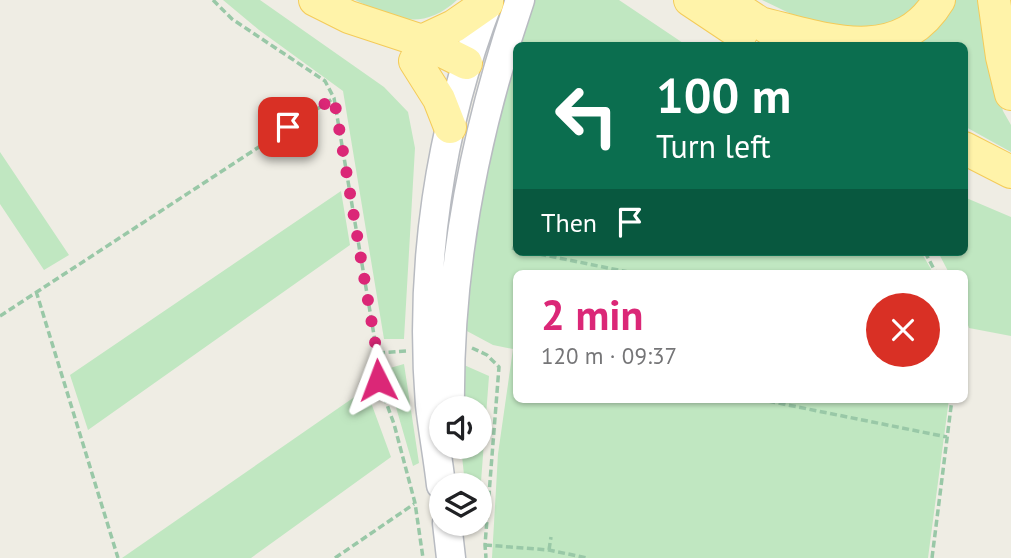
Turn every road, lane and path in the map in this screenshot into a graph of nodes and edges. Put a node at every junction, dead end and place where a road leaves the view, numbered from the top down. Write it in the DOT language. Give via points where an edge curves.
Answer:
graph roads {
  1 [pos="213,0"];
  2 [pos="315,0"];
  3 [pos="520,0"];
  4 [pos="690,0"];
  5 [pos="725,0"];
  6 [pos="939,0"];
  7 [pos="995,0"];
  8 [pos="488,2"];
  9 [pos="760,34"];
  10 [pos="784,42"];
  11 [pos="844,42"];
  12 [pos="881,42"];
  13 [pos="418,51"];
  14 [pos="464,71"];
  15 [pos="495,82"];
  16 [pos="1011,94"];
  17 [pos="334,98"];
  18 [pos="450,127"];
  19 [pos="968,150"];
  20 [pos="1011,172"];
  21 [pos="549,256"];
  22 [pos="618,270"];
  23 [pos="36,291"];
  24 [pos="0,316"];
  25 [pos="470,346"];
  26 [pos="404,351"];
  27 [pos="377,354"];
  28 [pos="450,396"];
  29 [pos="778,403"];
  30 [pos="951,403"];
  31 [pos="947,437"];
  32 [pos="439,473"];
  33 [pos="415,503"];
  34 [pos="450,536"];
  35 [pos="551,537"];
  36 [pos="485,545"];
  37 [pos="549,550"];
  38 [pos="118,558"];
  39 [pos="335,558"];
  40 [pos="423,558"];
  41 [pos="451,558"];
  42 [pos="486,558"];
  43 [pos="587,558"];
  44 [pos="932,558"];
  1 -- 17 [label="path" via="232,19 325,82"];
  2 -- 13 [label="main road"];
  3 -- 15 [label="main road"];
  4 -- 9 [label="main road"];
  5 -- 9 [label="main road"];
  6 -- 12 [label="main road" via="918,25"];
  7 -- 16 [label="main road"];
  8 -- 13 [label="main road"];
  8 -- 14 [label="main road"];
  9 -- 10 [label="main road"];
  9 -- 11 [label="main road"];
  13 -- 14 [label="main road"];
  13 -- 18 [label="main road"];
  14 -- 15 [label="main road"];
  14 -- 18 [label="main road"];
  15 -- 28 [label="main road" via="457,269"];
  17 -- 23 [label="path"];
  17 -- 27 [label="path"];
  18 -- 32 [label="main road" via="436,211 427,321 430,406"];
  19 -- 20 [label="main road"];
  21 -- 22 [label="path"];
  23 -- 24 [label="path"];
  23 -- 38 [label="path"];
  25 -- 36 [label="path" via="499,367"];
  26 -- 27 [label="path"];
  27 -- 33 [label="path" via="378,380"];
  29 -- 31 [label="path"];
  30 -- 31 [label="path"];
  31 -- 44 [label="path"];
  33 -- 39 [label="path"];
  33 -- 40 [label="path"];
  34 -- 41 [label="main road"];
  35 -- 37 [label="path"];
  36 -- 37 [label="path"];
  36 -- 42 [label="path"];
  37 -- 43 [label="path"];
}
